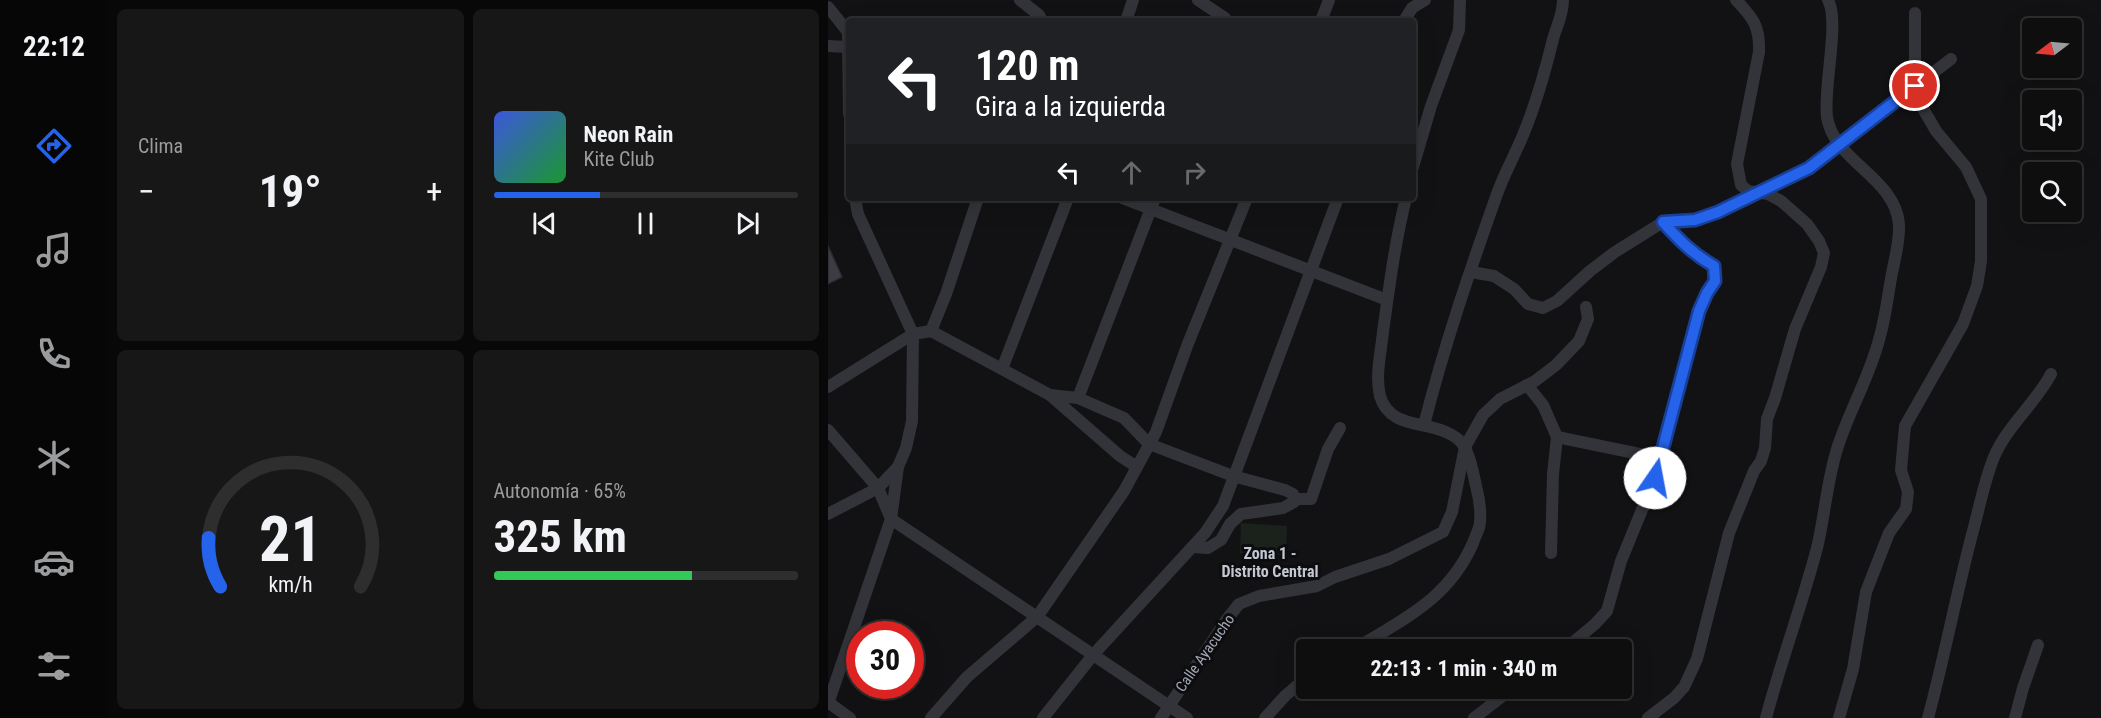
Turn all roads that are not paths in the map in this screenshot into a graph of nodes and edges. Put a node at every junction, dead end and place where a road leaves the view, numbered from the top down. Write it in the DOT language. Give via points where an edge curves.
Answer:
graph roads {
  1 [pos="1020,0"];
  2 [pos="1133,0"];
  3 [pos="1198,0"];
  4 [pos="1329,0"];
  5 [pos="1425,0"];
  6 [pos="1460,0"];
  7 [pos="1563,0"];
  8 [pos="1736,0"];
  9 [pos="1828,0"];
  10 [pos="828,8"];
  11 [pos="1916,13"];
  12 [pos="1040,18"];
  13 [pos="1127,18"];
  14 [pos="1225,18"];
  15 [pos="1322,18"];
  16 [pos="1406,18"];
  17 [pos="846,30"];
  18 [pos="828,46"];
  19 [pos="846,46"];
  20 [pos="1951,59"];
  21 [pos="1915,86"];
  22 [pos="1839,145"];
  23 [pos="1416,157"];
  24 [pos="1757,192"];
  25 [pos="856,201"];
  26 [pos="977,201"];
  27 [pos="1067,201"];
  28 [pos="1137,201"];
  29 [pos="1247,201"];
  30 [pos="1337,201"];
  31 [pos="1405,201"];
  32 [pos="1152,204"];
  33 [pos="1663,222"];
  34 [pos="1230,240"];
  35 [pos="1311,270"];
  36 [pos="1472,272"];
  37 [pos="1388,300"];
  38 [pos="1586,307"];
  39 [pos="932,331"];
  40 [pos="913,334"];
  41 [pos="1002,369"];
  42 [pos="2051,374"];
  43 [pos="1527,385"];
  44 [pos="828,387"];
  45 [pos="1050,394"];
  46 [pos="1078,398"];
  47 [pos="1424,425"];
  48 [pos="1340,428"];
  49 [pos="828,430"];
  50 [pos="1557,437"];
  51 [pos="1149,444"];
  52 [pos="1465,447"];
  53 [pos="1659,458"];
  54 [pos="898,467"];
  55 [pos="1137,467"];
  56 [pos="1233,476"];
  57 [pos="878,488"];
  58 [pos="1294,498"];
  59 [pos="828,514"];
  60 [pos="891,519"];
  61 [pos="1192,547"];
  62 [pos="1551,553"];
  63 [pos="1036,617"];
  64 [pos="1371,639"];
  65 [pos="1577,639"];
  66 [pos="2038,645"];
  67 [pos="1093,655"];
  68 [pos="1296,687"];
  69 [pos="1499,699"];
  70 [pos="828,703"];
  71 [pos="1168,706"];
  72 [pos="850,718"];
  73 [pos="931,718"];
  74 [pos="1043,718"];
  75 [pos="1161,718"];
  76 [pos="1186,718"];
  77 [pos="1265,718"];
  78 [pos="1474,718"];
  79 [pos="1648,718"];
  80 [pos="1766,718"];
  81 [pos="1839,718"];
  82 [pos="1928,718"];
  83 [pos="2015,718"];
  1 -- 12 [label="street"];
  2 -- 13 [label="street"];
  3 -- 14 [label="street"];
  4 -- 15 [label="street"];
  5 -- 16 [label="street" via="1412,8"];
  6 -- 23 [label="street" via="1459,30"];
  7 -- 36 [label="street" via="1543,81 1498,192"];
  8 -- 24 [label="street" via="1756,24 1760,36 1737,164 1741,185"];
  9 -- 22 [label="street" via="1832,26 1827,118"];
  10 -- 17 [label="street"];
  11 -- 21 [label="street"];
  18 -- 19 [label="street"];
  20 -- 21 [label="street"];
  21 -- 22 [label="street"];
  21 -- 81 [label="street" via="1918,100 1936,132 1966,167 1981,200 1981,261 1977,286 1963,324 1905,426 1901,470 1908,492 1906,509 1889,533 1866,592 1853,669"];
  22 -- 24 [label="street" via="1809,168"];
  22 -- 80 [label="street" via="1891,200 1899,223 1897,246 1880,337 1838,447 1817,548"];
  24 -- 33 [label="street" via="1695,220"];
  24 -- 79 [label="street" via="1781,201 1798,216 1820,241 1824,253 1767,419 1761,461 1730,533 1697,659 1684,687"];
  25 -- 40 [label="street"];
  26 -- 39 [label="street"];
  27 -- 41 [label="street"];
  28 -- 32 [label="street"];
  29 -- 34 [label="street"];
  30 -- 35 [label="street"];
  31 -- 37 [label="street"];
  32 -- 34 [label="street"];
  32 -- 46 [label="street"];
  33 -- 36 [label="street" via="1590,270 1557,301 1543,308 1528,304 1494,276"];
  33 -- 53 [label="street" via="1682,244 1714,266 1715,281 1699,311"];
  34 -- 35 [label="street"];
  34 -- 51 [label="street"];
  35 -- 37 [label="street"];
  35 -- 56 [label="street"];
  36 -- 47 [label="street" via="1460,299"];
  37 -- 47 [label="street" via="1379,370 1380,395 1387,411 1398,419"];
  38 -- 43 [label="street" via="1588,319 1579,341"];
  39 -- 40 [label="street"];
  39 -- 41 [label="street"];
  40 -- 44 [label="street"];
  40 -- 54 [label="street" via="912,421"];
  41 -- 45 [label="street"];
  42 -- 82 [label="street" via="1994,457 1959,581"];
  43 -- 50 [label="street" via="1543,405"];
  43 -- 52 [label="street" via="1500,399 1483,415"];
  45 -- 46 [label="street"];
  45 -- 55 [label="street"];
  46 -- 51 [label="street" via="1124,418"];
  47 -- 52 [label="street" via="1457,438"];
  48 -- 58 [label="street" via="1328,449 1311,499"];
  49 -- 57 [label="street"];
  50 -- 53 [label="street"];
  50 -- 62 [label="street" via="1552,474"];
  51 -- 55 [label="street"];
  51 -- 56 [label="street"];
  52 -- 64 [label="street" via="1477,490 1481,524 1468,554 1451,580 1424,607"];
  52 -- 71 [label="street, Calle Ayacucho" via="1452,512 1443,532 1389,559 1317,586 1259,596 1239,604"];
  53 -- 65 [label="street" via="1607,610"];
  54 -- 57 [label="street"];
  54 -- 60 [label="street"];
  55 -- 63 [label="street"];
  56 -- 58 [label="street" via="1285,490"];
  56 -- 61 [label="street" via="1223,506"];
  57 -- 59 [label="street"];
  57 -- 60 [label="street"];
  58 -- 61 [label="street" via="1294,502 1282,508 1241,514 1221,540 1208,548"];
  60 -- 63 [label="street"];
  60 -- 70 [label="street"];
  61 -- 67 [label="street"];
  63 -- 67 [label="street"];
  63 -- 73 [label="street" via="967,677"];
  66 -- 83 [label="street"];
  67 -- 71 [label="street"];
  67 -- 74 [label="street"];
  68 -- 77 [label="street"];
  69 -- 78 [label="street"];
  70 -- 72 [label="street"];
  71 -- 75 [label="street, Calle Ayacucho"];
  71 -- 76 [label="street"];
}
